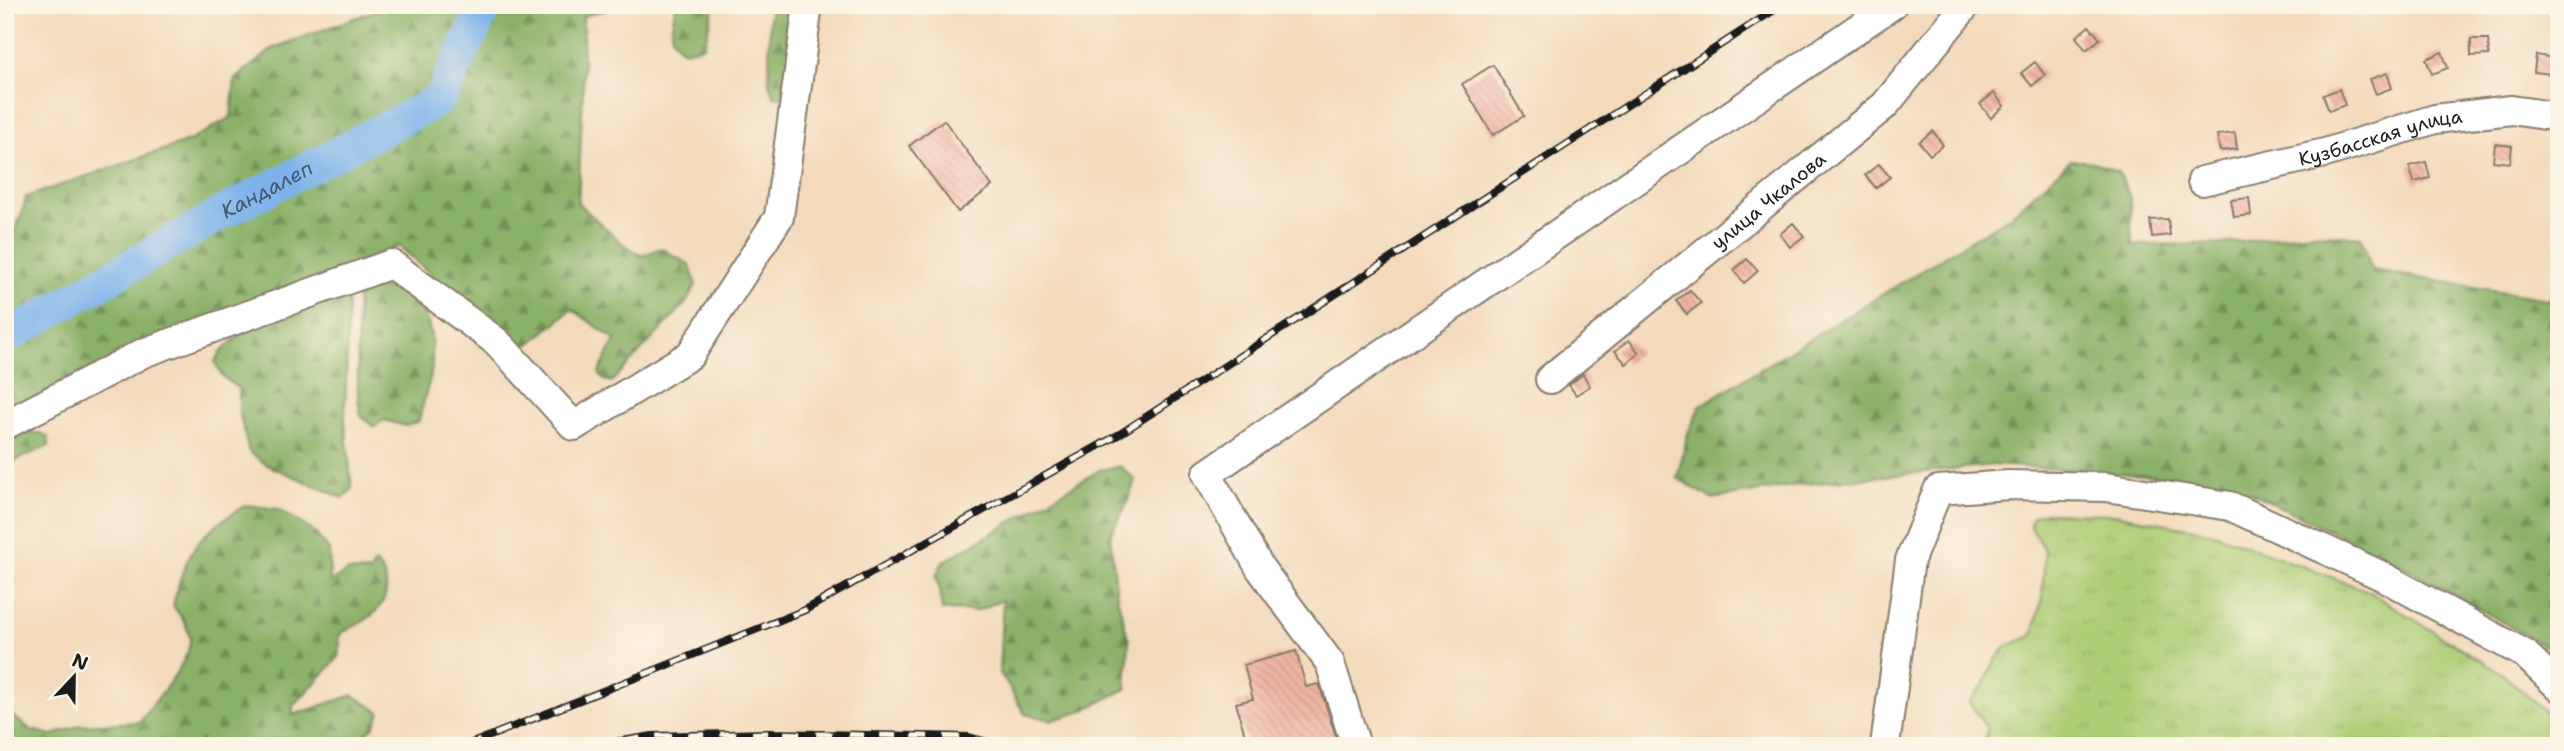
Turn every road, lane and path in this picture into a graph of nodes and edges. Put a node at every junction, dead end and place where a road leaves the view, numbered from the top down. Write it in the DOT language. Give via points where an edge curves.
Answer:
graph roads {
  1 [pos="808,5"];
  2 [pos="1892,5"];
  3 [pos="1966,5"];
  4 [pos="2559,117"];
  5 [pos="2202,181"];
  6 [pos="1550,379"];
  7 [pos="5,425"];
  8 [pos="2559,687"];
  9 [pos="1356,746"];
  10 [pos="1885,746"];
  1 -- 7 [label="street" via="779,217 690,355 574,426 497,342 391,264 143,353"];
  2 -- 9 [label="street" via="1207,474 1260,568 1330,663"];
  3 -- 6 [label="street, улица Чкалова" via="1885,105"];
  4 -- 5 [label="street, Кузбасская улица" via="2511,110 2434,119 2325,153"];
  8 -- 10 [label="street" via="2525,654 2382,576 2230,506 2106,487 2009,485 1938,490 1910,560"];
}
